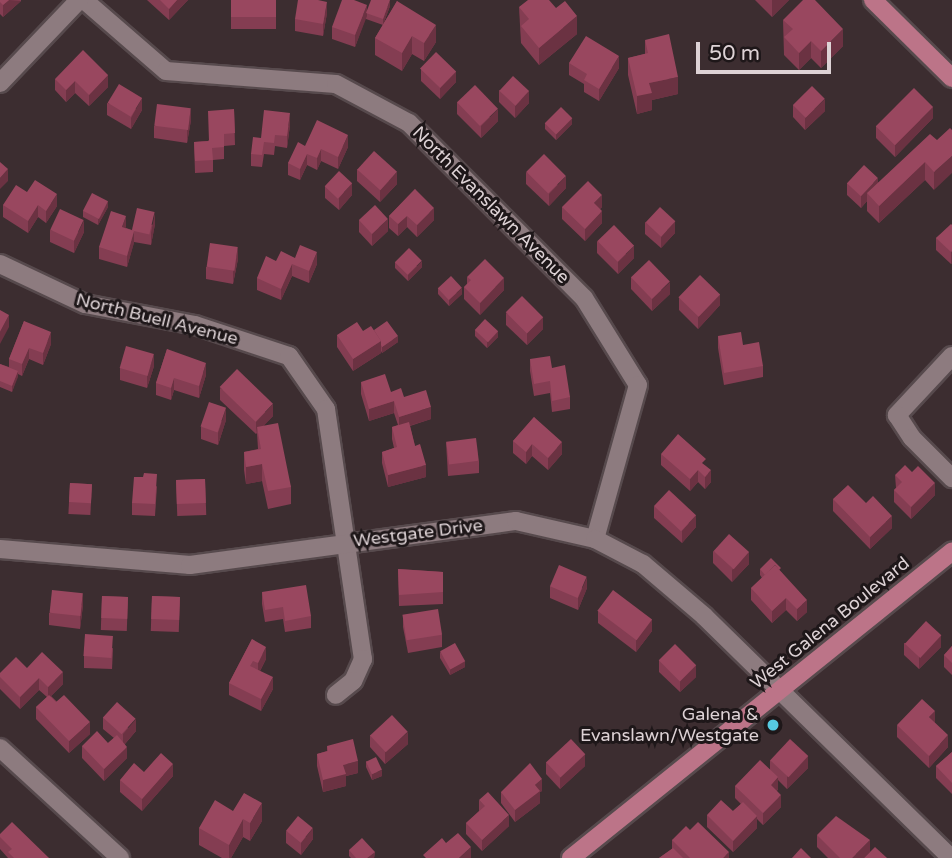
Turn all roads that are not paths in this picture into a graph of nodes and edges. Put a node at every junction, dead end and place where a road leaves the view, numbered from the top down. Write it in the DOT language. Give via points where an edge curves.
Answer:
graph roads {
  1 [pos="79,0"];
  2 [pos="84,0"];
  3 [pos="873,0"];
  4 [pos="952,78"];
  5 [pos="0,83"];
  6 [pos="0,264"];
  7 [pos="952,356"];
  8 [pos="952,478"];
  9 [pos="594,539"];
  10 [pos="345,542"];
  11 [pos="0,549"];
  12 [pos="952,552"];
  13 [pos="780,690"];
  14 [pos="336,695"];
  15 [pos="0,748"];
  16 [pos="577,856"];
  17 [pos="120,858"];
  18 [pos="951,858"];
  1 -- 5 [label="street"];
  2 -- 9 [label="street, North Evanslawn Avenue" via="166,71 336,84 409,122 584,298 638,385"];
  3 -- 4 [label="main road"];
  6 -- 10 [label="street, North Buell Avenue" via="85,304 195,325 289,356 326,409"];
  7 -- 8 [label="street" via="897,415 912,438"];
  9 -- 10 [label="street, Westgate Drive" via="516,521"];
  9 -- 13 [label="street, Westgate Drive" via="643,564"];
  10 -- 11 [label="street, Westgate Drive" via="190,565"];
  10 -- 14 [label="street, North Buell Avenue" via="363,659 353,681"];
  12 -- 13 [label="main road, West Galena Boulevard"];
  13 -- 16 [label="main road, West Galena Boulevard"];
  13 -- 18 [label="street, Westgate Drive"];
  15 -- 17 [label="street"];
}
